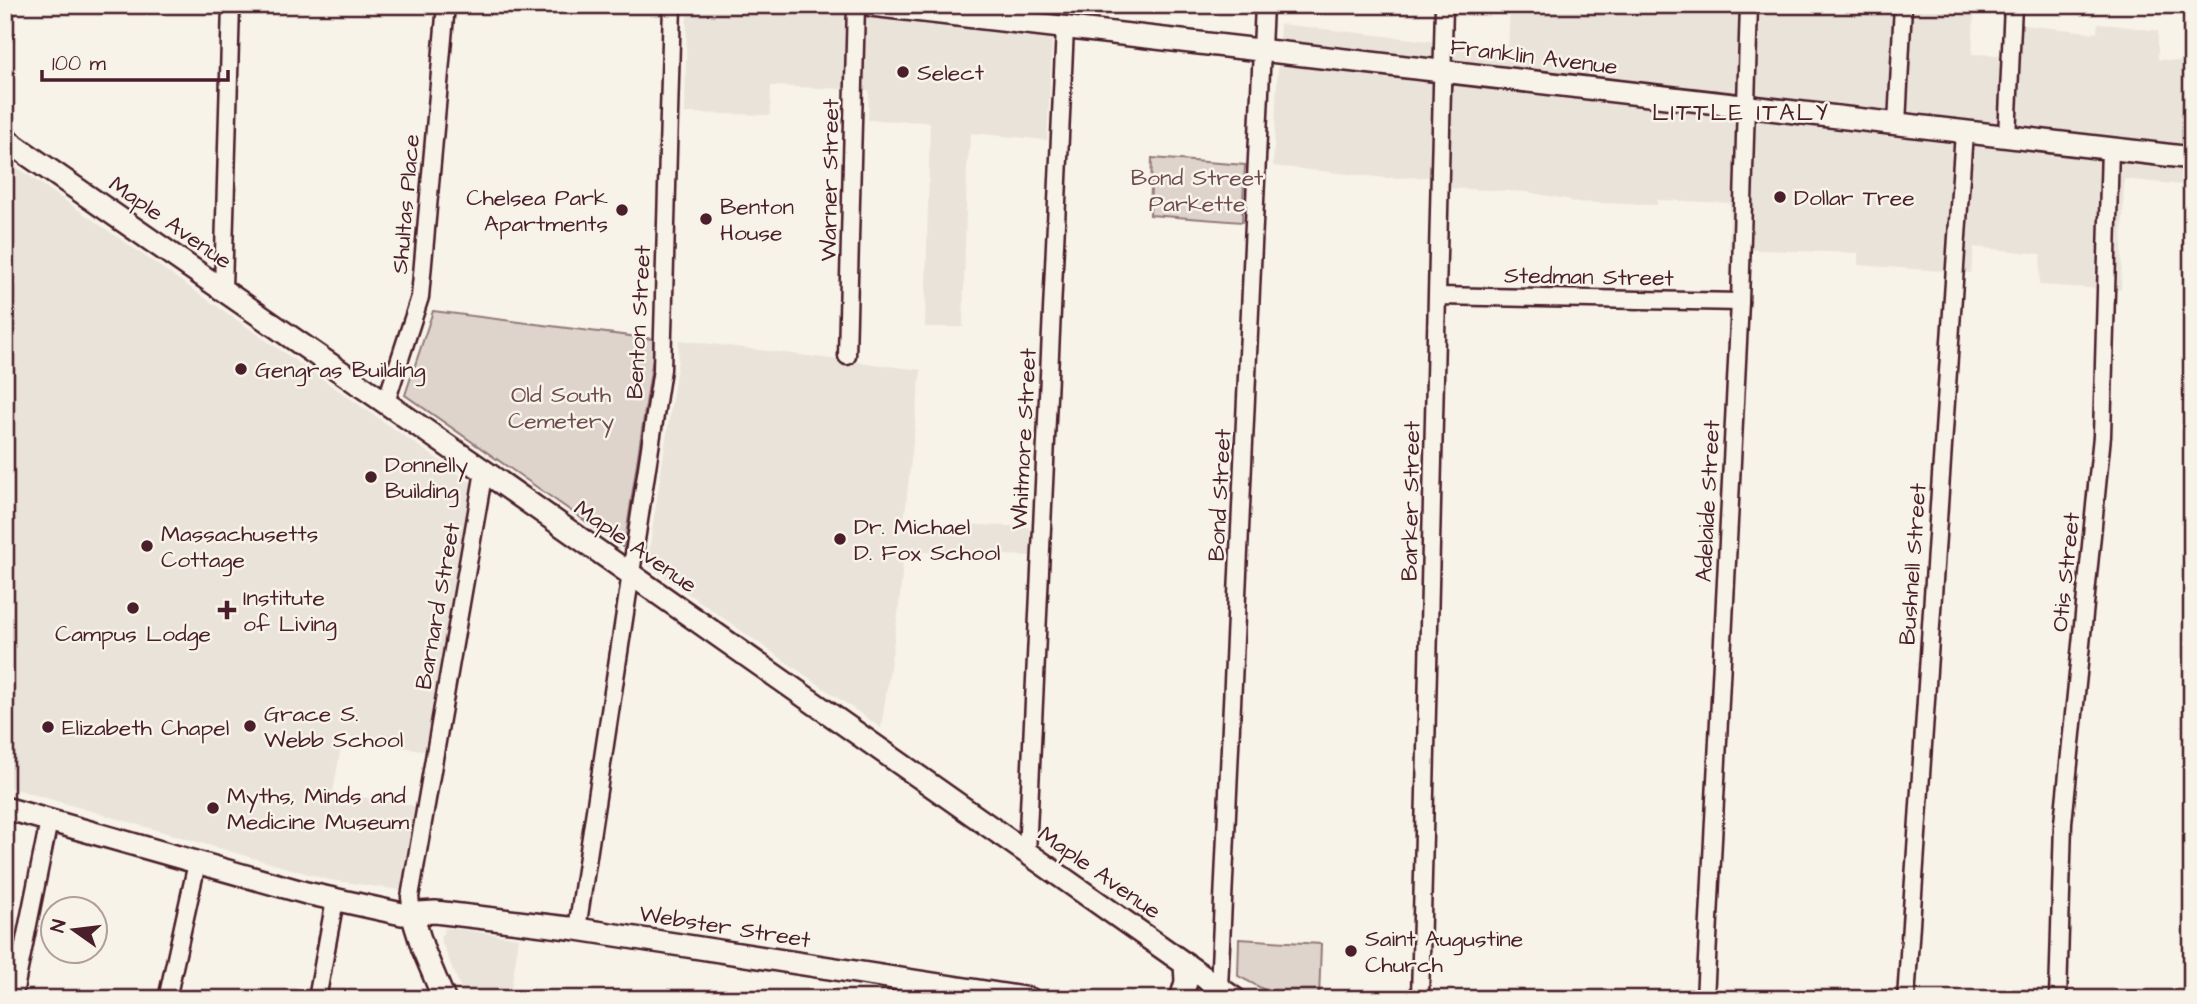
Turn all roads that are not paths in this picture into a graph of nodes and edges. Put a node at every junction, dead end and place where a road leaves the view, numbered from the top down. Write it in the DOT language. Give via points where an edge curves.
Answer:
graph roads {
  1 [pos="231,5"];
  2 [pos="446,5"];
  3 [pos="672,5"];
  4 [pos="856,5"];
  5 [pos="871,5"];
  6 [pos="1264,5"];
  7 [pos="1444,5"];
  8 [pos="1749,5"];
  9 [pos="1903,5"];
  10 [pos="2013,5"];
  11 [pos="953,10"];
  12 [pos="1065,28"];
  13 [pos="1262,51"];
  14 [pos="1443,71"];
  15 [pos="1745,106"];
  16 [pos="1897,124"];
  17 [pos="1964,132"];
  18 [pos="2007,136"];
  19 [pos="5,139"];
  20 [pos="2110,148"];
  21 [pos="2192,158"];
  22 [pos="223,289"];
  23 [pos="1438,296"];
  24 [pos="1740,302"];
  25 [pos="847,356"];
  26 [pos="386,402"];
  27 [pos="484,471"];
  28 [pos="631,575"];
  29 [pos="5,807"];
  30 [pos="49,821"];
  31 [pos="1027,853"];
  32 [pos="197,863"];
  33 [pos="335,901"];
  34 [pos="412,914"];
  35 [pos="577,929"];
  36 [pos="1185,963"];
  37 [pos="1227,993"];
  38 [pos="13,999"];
  39 [pos="167,999"];
  40 [pos="317,999"];
  41 [pos="444,999"];
  42 [pos="1030,999"];
  43 [pos="1181,999"];
  44 [pos="1420,999"];
  45 [pos="1705,999"];
  46 [pos="1906,999"];
  47 [pos="2058,999"];
  1 -- 22 [label="street"];
  2 -- 26 [label="street, Shultas Place" via="420,297"];
  3 -- 28 [label="street, Benton Street" via="663,361"];
  4 -- 25 [label="street, Warner Street"];
  5 -- 11 [label="main road, Franklin Avenue"];
  6 -- 13 [label="street, Bond Street"];
  7 -- 14 [label="street, Barker Street"];
  8 -- 15 [label="street, Adelaide Street"];
  9 -- 16 [label="street"];
  10 -- 18 [label="street"];
  11 -- 12 [label="main road, Franklin Avenue"];
  12 -- 13 [label="main road, Franklin Avenue"];
  12 -- 31 [label="street, Whitmore Street"];
  13 -- 14 [label="main road, Franklin Avenue"];
  13 -- 37 [label="street, Bond Street"];
  14 -- 15 [label="main road, Franklin Avenue"];
  14 -- 23 [label="street, Barker Street"];
  15 -- 16 [label="main road, Franklin Avenue"];
  15 -- 24 [label="street, Adelaide Street"];
  16 -- 17 [label="main road, Franklin Avenue"];
  17 -- 18 [label="main road, Franklin Avenue"];
  17 -- 46 [label="street, Bushnell Street"];
  18 -- 20 [label="main road, Franklin Avenue"];
  19 -- 22 [label="main road, Maple Avenue"];
  20 -- 21 [label="main road, Franklin Avenue"];
  20 -- 47 [label="street, Otis Street" via="2102,436 2063,823"];
  22 -- 26 [label="main road, Maple Avenue"];
  23 -- 24 [label="street, Stedman Street"];
  23 -- 44 [label="street, Barker Street"];
  24 -- 45 [label="street, Adelaide Street"];
  26 -- 27 [label="main road, Maple Avenue"];
  27 -- 28 [label="main road, Maple Avenue"];
  27 -- 34 [label="street, Barnard Street" via="410,894"];
  28 -- 31 [label="main road, Maple Avenue"];
  28 -- 35 [label="street, Benton Street"];
  29 -- 30 [label="main road, Webster Street"];
  30 -- 32 [label="main road, Webster Street"];
  30 -- 38 [label="street"];
  31 -- 36 [label="main road, Maple Avenue"];
  32 -- 33 [label="main road, Webster Street"];
  32 -- 39 [label="street"];
  33 -- 34 [label="main road, Webster Street"];
  33 -- 40 [label="street"];
  34 -- 35 [label="main road, Webster Street" via="435,912"];
  34 -- 41 [label="main road"];
  35 -- 42 [label="main road, Webster Street"];
  36 -- 37 [label="main road, Maple Avenue"];
  36 -- 43 [label="main road"];
}
